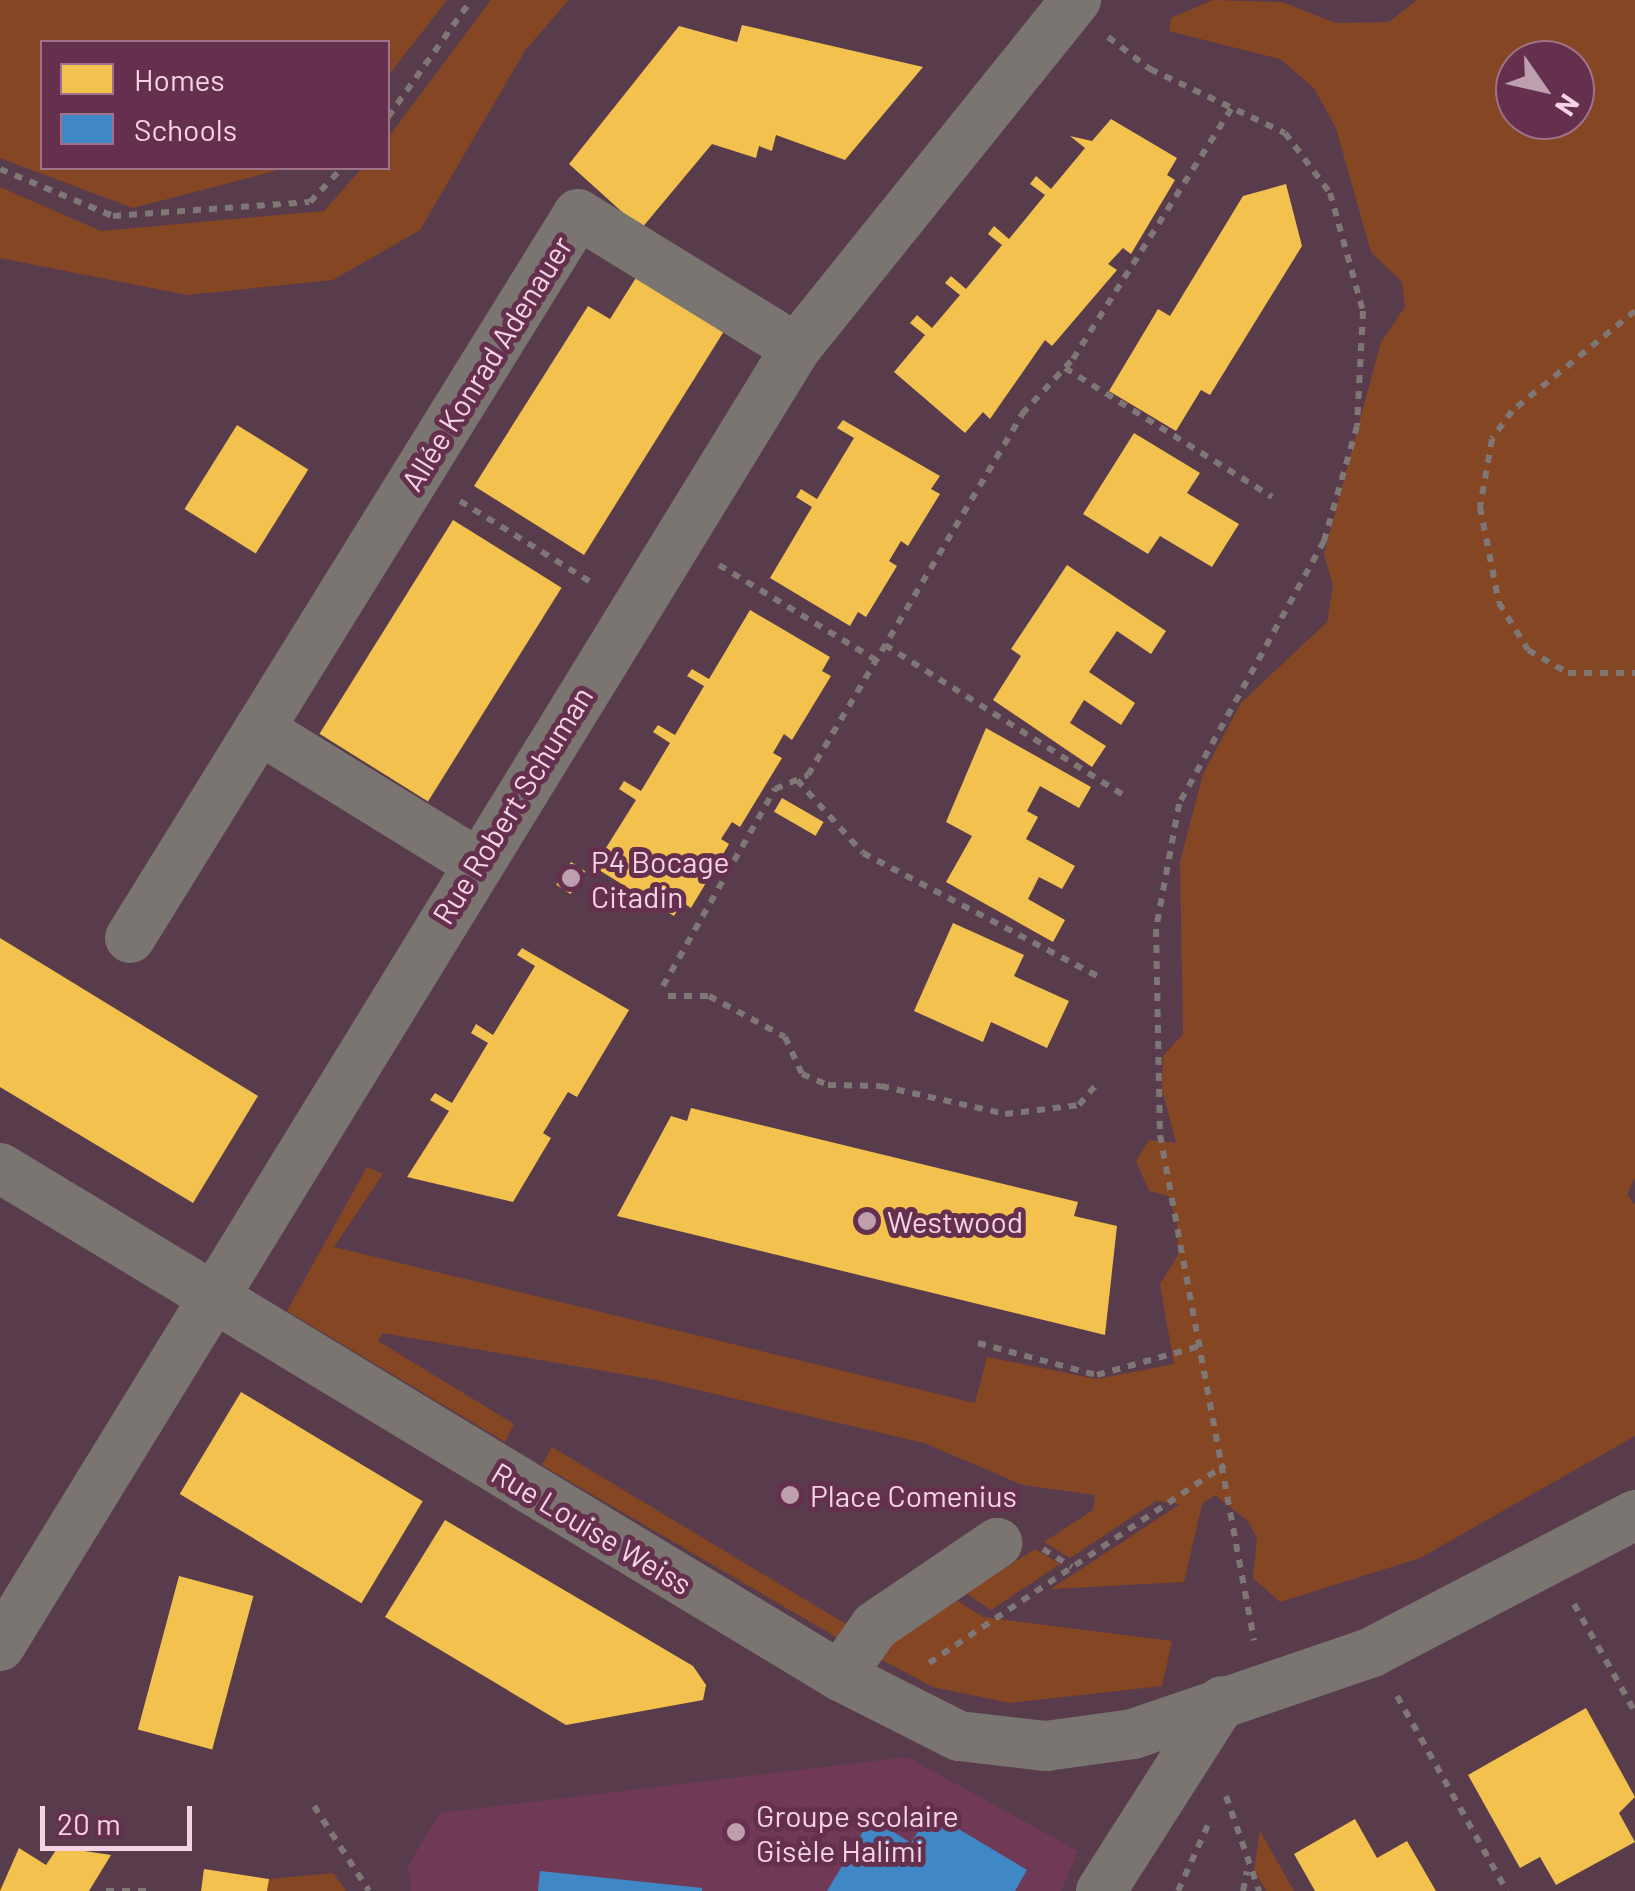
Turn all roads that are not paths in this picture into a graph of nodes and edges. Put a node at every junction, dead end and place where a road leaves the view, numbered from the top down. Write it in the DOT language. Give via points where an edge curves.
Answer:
graph roads {
  1 [pos="1072,3"];
  2 [pos="796,348"];
  3 [pos="259,728"];
  4 [pos="475,862"];
  5 [pos="130,938"];
  6 [pos="0,1168"];
  7 [pos="216,1299"];
  8 [pos="1635,1514"];
  9 [pos="996,1543"];
  10 [pos="0,1646"];
  11 [pos="859,1686"];
  12 [pos="1222,1701"];
  13 [pos="1101,1891"];
  1 -- 2 [label="street, Rue Robert Schuman"];
  2 -- 3 [label="street, Allée Konrad Adenauer" via="578,214"];
  2 -- 4 [label="street, Rue Robert Schuman"];
  3 -- 4 [label="street"];
  3 -- 5 [label="street, Allée Konrad Adenauer"];
  4 -- 7 [label="street, Rue Robert Schuman"];
  6 -- 7 [label="street, Rue Louise Weiss"];
  7 -- 10 [label="street, Rue Robert Schuman"];
  7 -- 11 [label="street, Rue Louise Weiss"];
  8 -- 12 [label="street, Rue Louise Weiss" via="1372,1652"];
  9 -- 11 [label="street" via="875,1626"];
  11 -- 12 [label="street, Rue Louise Weiss" via="959,1736 1046,1746 1134,1734"];
  12 -- 13 [label="street"];
}
